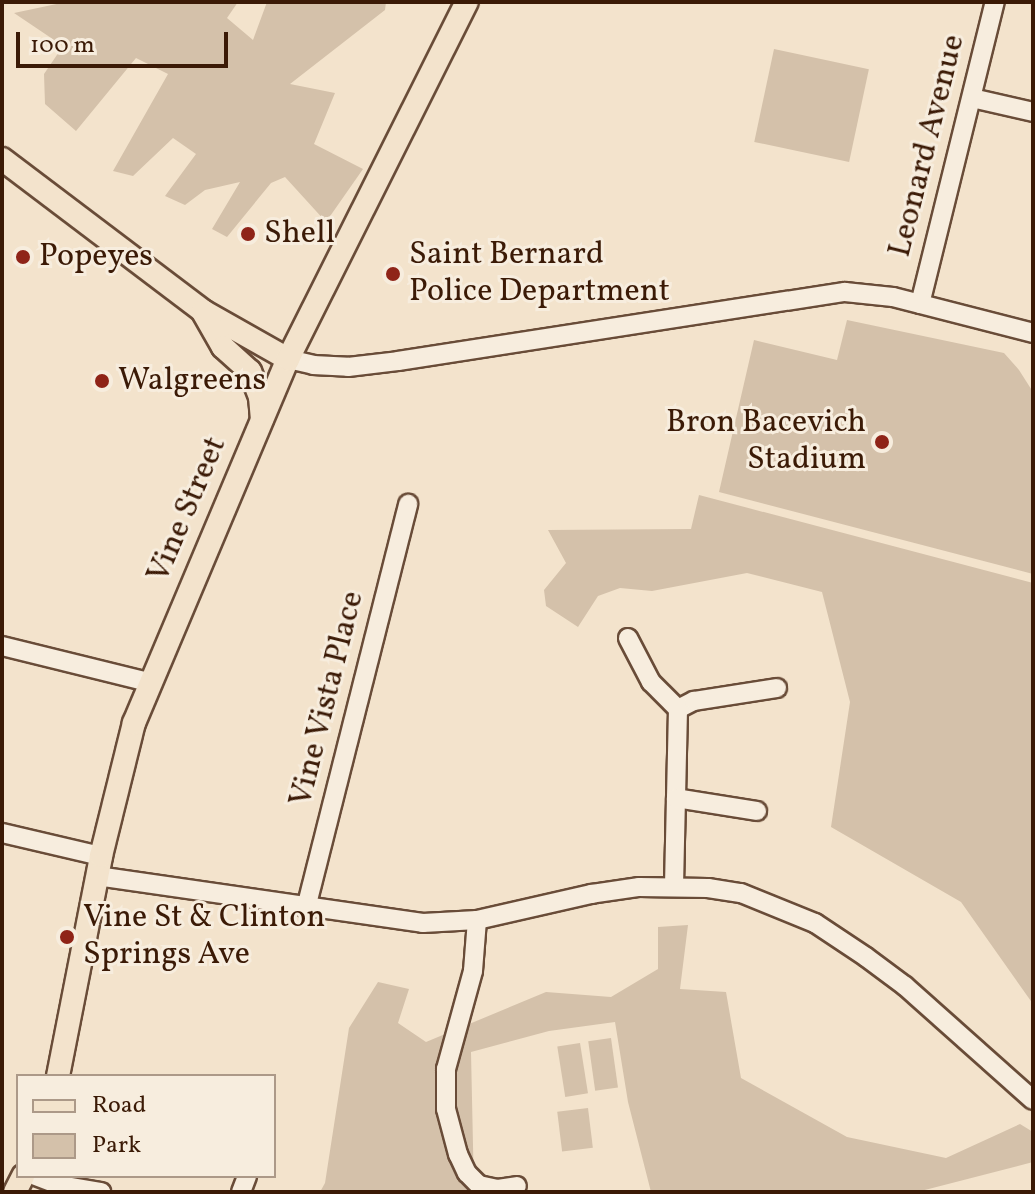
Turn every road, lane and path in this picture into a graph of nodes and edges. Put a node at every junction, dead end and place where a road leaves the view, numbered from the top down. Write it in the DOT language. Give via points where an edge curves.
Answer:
graph roads {
  1 [pos="467,2"];
  2 [pos="995,2"];
  3 [pos="972,98"];
  4 [pos="1033,112"];
  5 [pos="2,159"];
  6 [pos="920,304"];
  7 [pos="203,311"];
  8 [pos="1033,333"];
  9 [pos="288,359"];
  10 [pos="262,419"];
  11 [pos="408,504"];
  12 [pos="628,638"];
  13 [pos="2,646"];
  14 [pos="149,682"];
  15 [pos="777,688"];
  16 [pos="678,709"];
  17 [pos="676,798"];
  18 [pos="757,811"];
  19 [pos="2,833"];
  20 [pos="99,866"];
  21 [pos="674,886"];
  22 [pos="306,908"];
  23 [pos="477,920"];
  24 [pos="58,1074"];
  25 [pos="1033,1100"];
  26 [pos="41,1178"];
  27 [pos="517,1186"];
  28 [pos="101,1192"];
  1 -- 9 [label="main road, Vine Street"];
  2 -- 3 [label="street, Leonard Avenue"];
  3 -- 4 [label="street"];
  3 -- 6 [label="street, Leonard Avenue"];
  5 -- 7 [label="main road"];
  6 -- 8 [label="street"];
  6 -- 9 [label="street" via="873,294 824,293 398,361 335,367"];
  7 -- 9 [label="main road"];
  7 -- 10 [label="main road" via="223,347 250,371"];
  9 -- 10 [label="main road, Vine Street"];
  10 -- 14 [label="main road, Vine Street"];
  11 -- 22 [label="street, Vine Vista Place"];
  12 -- 16 [label="street" via="651,682"];
  13 -- 14 [label="street"];
  14 -- 20 [label="main road, Vine Street"];
  15 -- 16 [label="street" via="694,701"];
  16 -- 17 [label="street"];
  17 -- 18 [label="street"];
  17 -- 21 [label="street"];
  19 -- 20 [label="street"];
  20 -- 22 [label="street"];
  20 -- 24 [label="main road, Vine Street"];
  21 -- 23 [label="street" via="591,894"];
  21 -- 25 [label="street" via="741,893 815,923 905,986"];
  22 -- 23 [label="street" via="390,921"];
  23 -- 27 [label="street" via="473,971 446,1069 446,1109 467,1173 479,1185"];
  26 -- 28 [label="street"];
}
